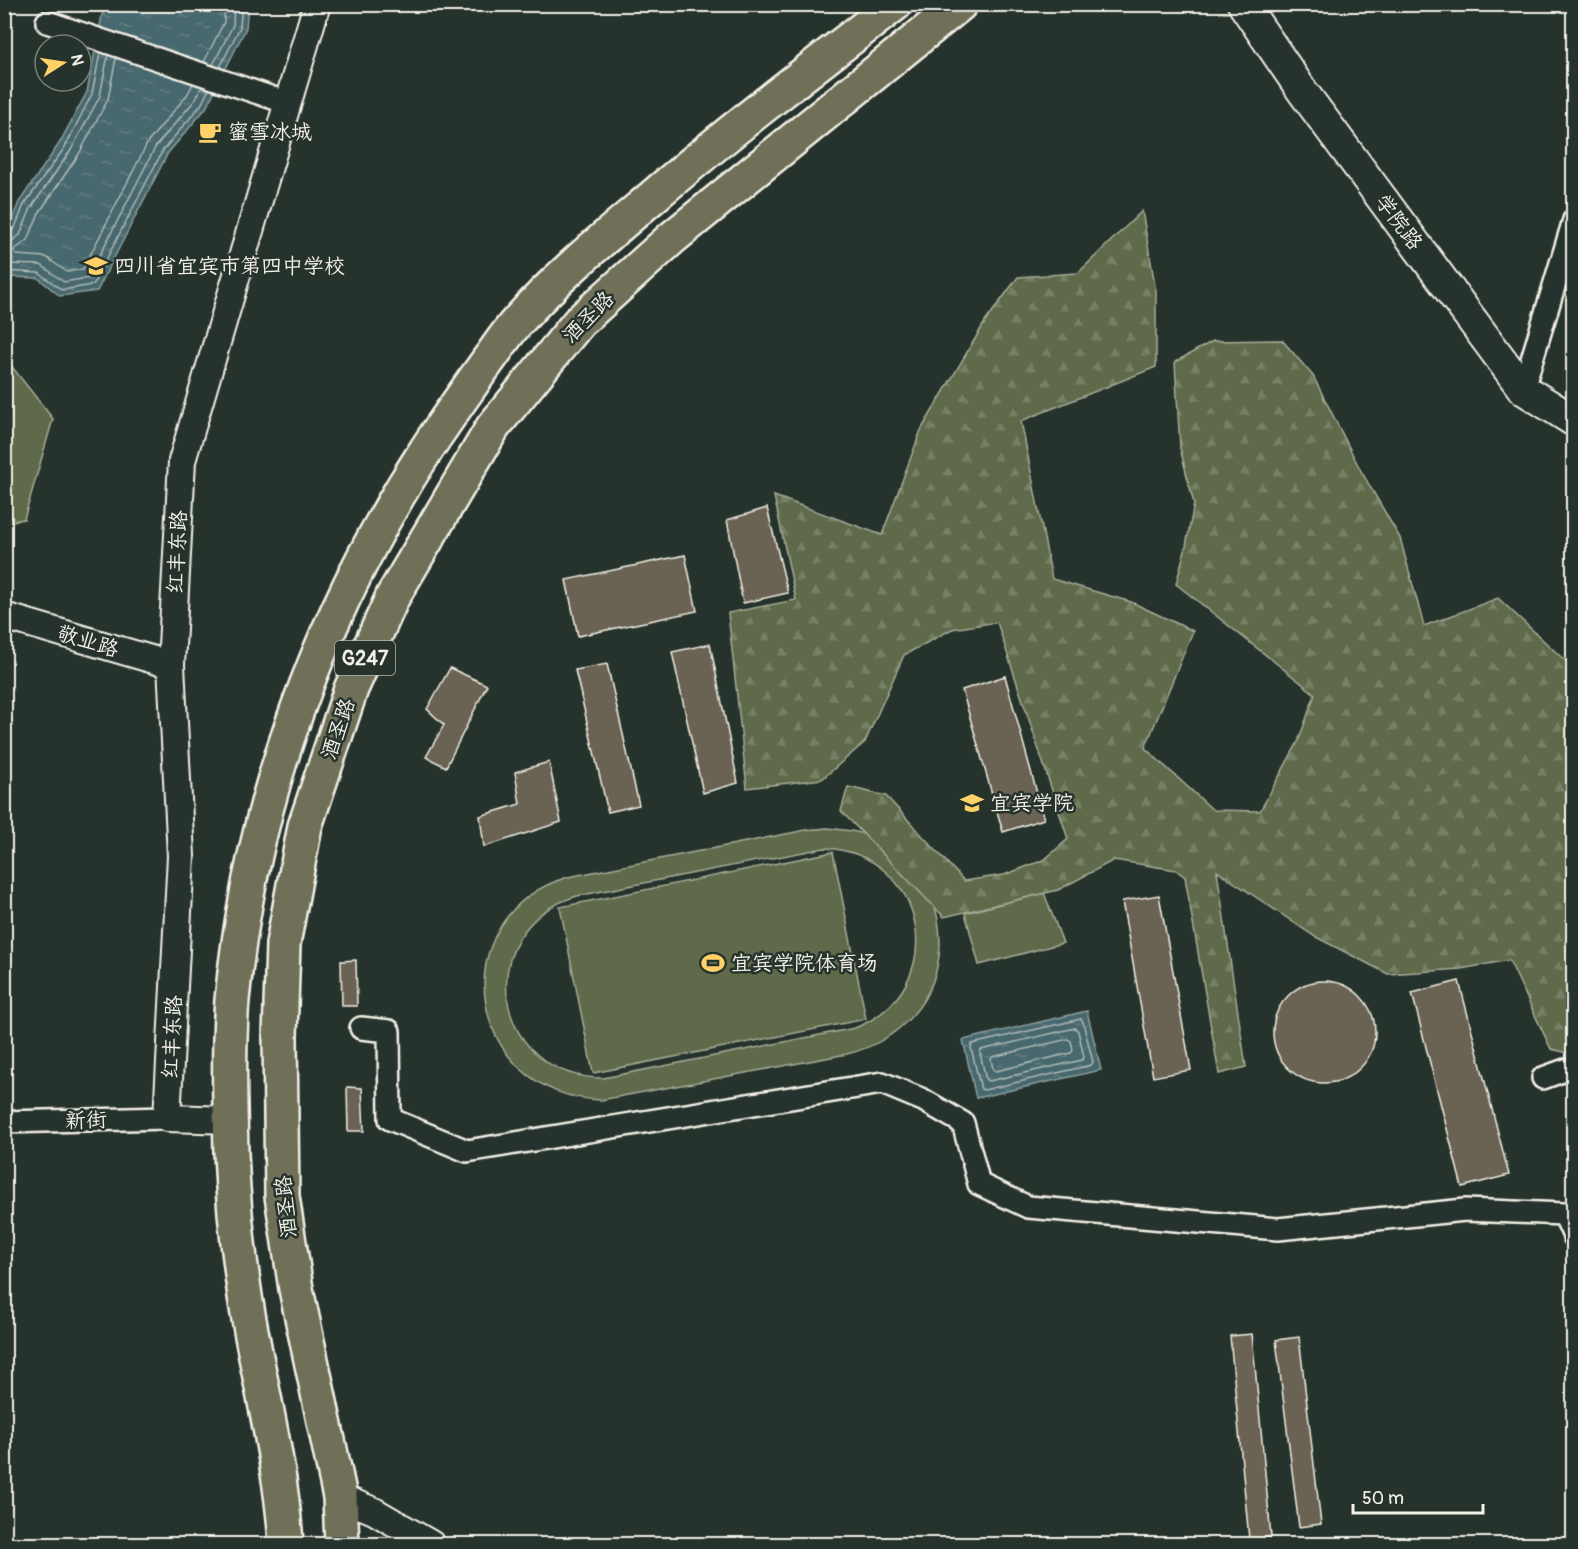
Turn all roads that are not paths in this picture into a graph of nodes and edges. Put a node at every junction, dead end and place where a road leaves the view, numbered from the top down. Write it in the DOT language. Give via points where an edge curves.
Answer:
graph roads {
  1 [pos="317,4"];
  2 [pos="895,4"];
  3 [pos="960,4"];
  4 [pos="1244,4"];
  5 [pos="47,22"];
  6 [pos="288,103"];
  7 [pos="1574,220"];
  8 [pos="1523,389"];
  9 [pos="1574,421"];
  10 [pos="4,616"];
  11 [pos="171,665"];
  12 [pos="361,1028"];
  13 [pos="1574,1074"];
  14 [pos="1543,1078"];
  15 [pos="167,1118"];
  16 [pos="231,1120"];
  17 [pos="4,1122"];
  18 [pos="1574,1236"];
  19 [pos="340,1497"];
  20 [pos="286,1538"];
  21 [pos="341,1540"];
  22 [pos="431,1545"];
  1 -- 6 [label="street, 红丰东路"];
  2 -- 16 [label="highway, G247" via="762,107 574,264 514,325 401,489 357,567 282,749 257,852 232,1002"];
  3 -- 19 [label="highway, 酒圣路 / G247" via="682,231 579,322 493,427 393,596 351,689 305,826 283,944 280,1037 282,1196 296,1289"];
  4 -- 8 [label="main road, 学院路" via="1303,92"];
  5 -- 6 [label="street"];
  6 -- 11 [label="street, 红丰东路" via="182,461"];
  7 -- 8 [label="street"];
  8 -- 9 [label="main road, 学院路"];
  10 -- 11 [label="street, 敬业路"];
  11 -- 15 [label="street, 红丰东路" via="181,856"];
  12 -- 18 [label="street" via="389,1031 390,1119 467,1151 882,1083 924,1100 963,1123 979,1184 1028,1207 1278,1229 1464,1210 1564,1214"];
  13 -- 14 [label="street" via="1565,1070"];
  15 -- 16 [label="street"];
  15 -- 17 [label="street, 新街"];
  16 -- 20 [label="highway, G247" via="244,1287 274,1444"];
  19 -- 21 [label="highway, 酒圣路 / G247"];
  19 -- 22 [label="street" via="374,1511"];
}
